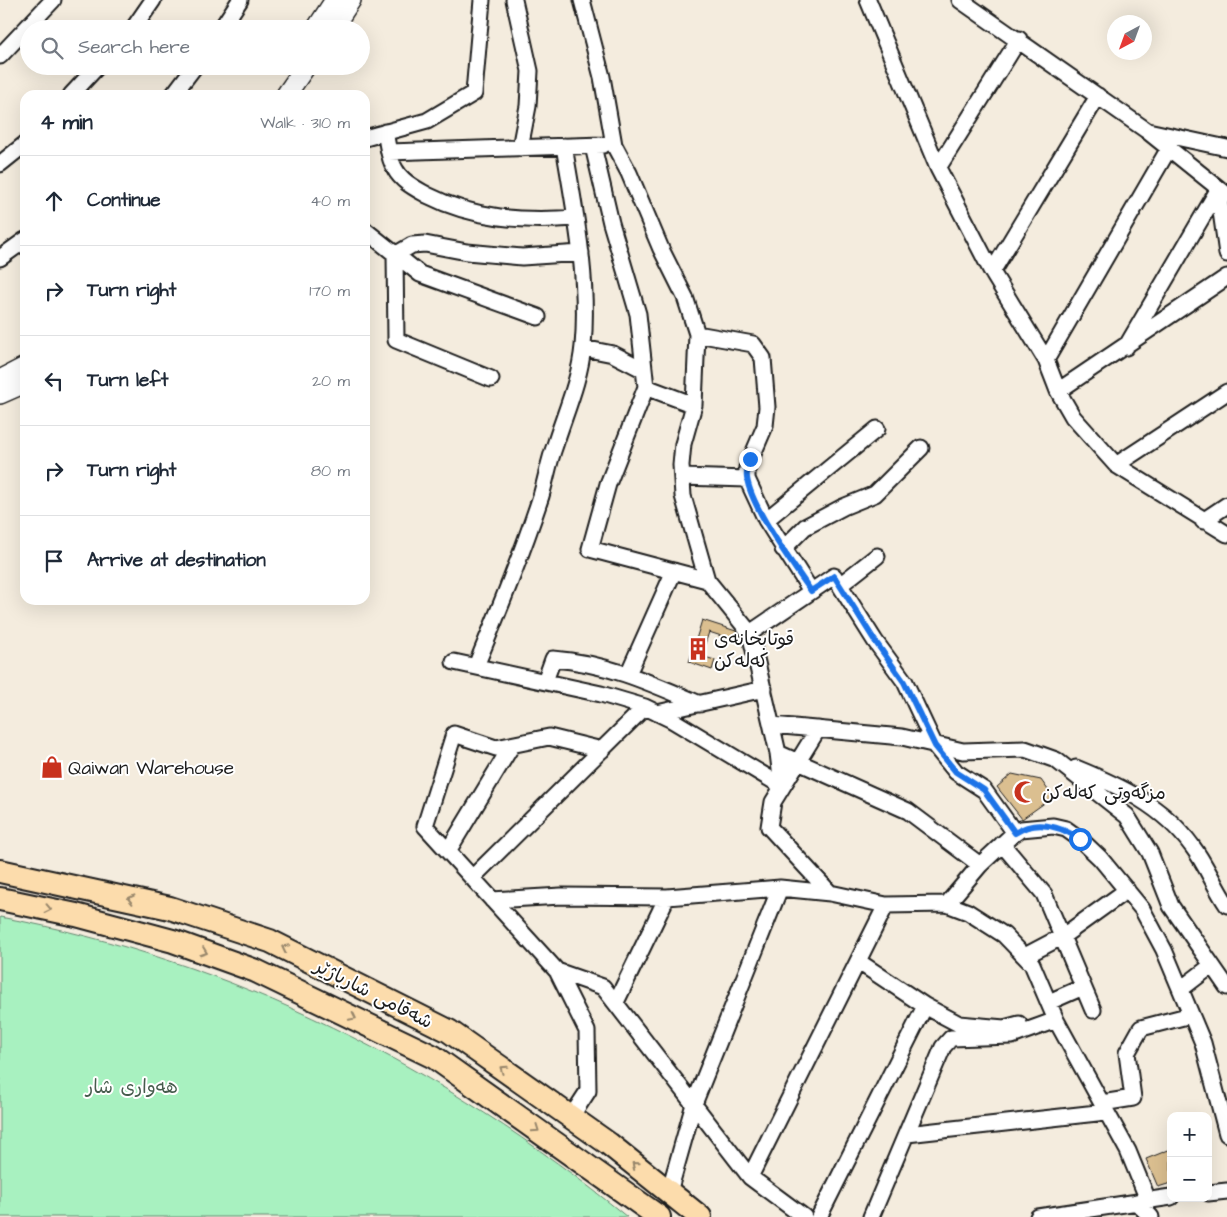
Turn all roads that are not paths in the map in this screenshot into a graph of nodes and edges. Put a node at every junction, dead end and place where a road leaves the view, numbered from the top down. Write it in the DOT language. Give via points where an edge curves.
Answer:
graph roads {
  1 [pos="53,0"];
  2 [pos="153,0"];
  3 [pos="240,0"];
  4 [pos="482,0"];
  5 [pos="514,0"];
  6 [pos="582,0"];
  7 [pos="868,0"];
  8 [pos="960,0"];
  9 [pos="341,3"];
  10 [pos="34,20"];
  11 [pos="139,20"];
  12 [pos="227,20"];
  13 [pos="325,20"];
  14 [pos="335,20"];
  15 [pos="20,35"];
  16 [pos="1019,39"];
  17 [pos="0,56"];
  18 [pos="90,75"];
  19 [pos="188,75"];
  20 [pos="285,75"];
  21 [pos="300,75"];
  22 [pos="76,90"];
  23 [pos="176,90"];
  24 [pos="274,90"];
  25 [pos="289,90"];
  26 [pos="1098,96"];
  27 [pos="1146,130"];
  28 [pos="385,132"];
  29 [pos="370,136"];
  30 [pos="614,145"];
  31 [pos="564,146"];
  32 [pos="593,146"];
  33 [pos="20,148"];
  34 [pos="520,148"];
  35 [pos="1227,148"];
  36 [pos="1168,150"];
  37 [pos="389,152"];
  38 [pos="0,164"];
  39 [pos="938,168"];
  40 [pos="1223,193"];
  41 [pos="576,218"];
  42 [pos="370,234"];
  43 [pos="20,244"];
  44 [pos="580,253"];
  45 [pos="1227,254"];
  46 [pos="395,255"];
  47 [pos="0,258"];
  48 [pos="992,272"];
  49 [pos="1227,277"];
  50 [pos="538,317"];
  51 [pos="697,334"];
  52 [pos="1126,347"];
  53 [pos="583,348"];
  54 [pos="1046,360"];
  55 [pos="20,369"];
  56 [pos="644,370"];
  57 [pos="491,379"];
  58 [pos="0,380"];
  59 [pos="20,385"];
  60 [pos="646,387"];
  61 [pos="1058,392"];
  62 [pos="1227,392"];
  63 [pos="0,394"];
  64 [pos="694,404"];
  65 [pos="877,428"];
  66 [pos="921,448"];
  67 [pos="1116,465"];
  68 [pos="682,477"];
  69 [pos="747,479"];
  70 [pos="1227,505"];
  71 [pos="766,520"];
  72 [pos="1203,520"];
  73 [pos="1227,534"];
  74 [pos="783,550"];
  75 [pos="878,556"];
  76 [pos="674,571"];
  77 [pos="707,580"];
  78 [pos="840,585"];
  79 [pos="811,591"];
  80 [pos="750,633"];
  81 [pos="454,662"];
  82 [pos="476,666"];
  83 [pos="628,674"];
  84 [pos="545,681"];
  85 [pos="764,689"];
  86 [pos="700,704"];
  87 [pos="651,710"];
  88 [pos="772,725"];
  89 [pos="818,729"];
  90 [pos="512,745"];
  91 [pos="935,746"];
  92 [pos="602,750"];
  93 [pos="778,753"];
  94 [pos="1056,760"];
  95 [pos="797,761"];
  96 [pos="782,786"];
  97 [pos="1015,833"];
  98 [pos="1002,844"];
  99 [pos="448,851"];
  100 [pos="980,865"];
  101 [pos="0,871"];
  102 [pos="472,878"];
  103 [pos="780,888"];
  104 [pos="1127,890"];
  105 [pos="830,893"];
  106 [pos="667,897"];
  107 [pos="0,899"];
  108 [pos="492,900"];
  109 [pos="947,904"];
  110 [pos="886,905"];
  111 [pos="1227,905"];
  112 [pos="1063,936"];
  113 [pos="1026,955"];
  114 [pos="859,962"];
  115 [pos="1211,966"];
  116 [pos="556,971"];
  117 [pos="1084,987"];
  118 [pos="1227,987"];
  119 [pos="1181,988"];
  120 [pos="616,1002"];
  121 [pos="925,1006"];
  122 [pos="1093,1010"];
  123 [pos="1053,1011"];
  124 [pos="1192,1015"];
  125 [pos="1222,1097"];
  126 [pos="694,1104"];
  127 [pos="1104,1107"];
  128 [pos="570,1117"];
  129 [pos="907,1134"];
  130 [pos="1227,1134"];
  131 [pos="750,1177"];
  132 [pos="662,1186"];
  133 [pos="1227,1191"];
  134 [pos="1212,1193"];
  135 [pos="1167,1198"];
  136 [pos="638,1200"];
  137 [pos="1142,1201"];
  138 [pos="1066,1215"];
  139 [pos="659,1217"];
  140 [pos="700,1217"];
  141 [pos="804,1217"];
  142 [pos="819,1217"];
  143 [pos="871,1217"];
  144 [pos="1038,1217"];
  145 [pos="1151,1217"];
  1 -- 10 [label="street"];
  2 -- 11 [label="street"];
  3 -- 12 [label="street"];
  4 -- 28 [label="street" via="474,93 427,121"];
  5 -- 34 [label="street" via="530,71 528,106"];
  6 -- 30 [label="street" via="602,76"];
  7 -- 39 [label="street"];
  8 -- 16 [label="street"];
  9 -- 13 [label="street"];
  9 -- 14 [label="street"];
  15 -- 17 [label="street"];
  16 -- 26 [label="street"];
  16 -- 39 [label="street"];
  18 -- 22 [label="street"];
  19 -- 23 [label="street"];
  20 -- 24 [label="street"];
  21 -- 25 [label="street"];
  26 -- 27 [label="street"];
  26 -- 48 [label="street"];
  27 -- 35 [label="street"];
  27 -- 36 [label="street"];
  28 -- 29 [label="street"];
  28 -- 37 [label="street"];
  30 -- 32 [label="street"];
  30 -- 51 [label="street" via="685,297"];
  31 -- 32 [label="street"];
  31 -- 34 [label="street"];
  31 -- 41 [label="street"];
  32 -- 56 [label="street" via="611,223 638,314"];
  33 -- 38 [label="street"];
  34 -- 37 [label="street"];
  36 -- 40 [label="street"];
  36 -- 54 [label="street"];
  37 -- 41 [label="street" via="391,162 402,179 456,208 488,216 533,220"];
  39 -- 48 [label="street"];
  40 -- 45 [label="street"];
  40 -- 52 [label="street"];
  41 -- 44 [label="street"];
  42 -- 46 [label="street"];
  43 -- 47 [label="street"];
  44 -- 46 [label="street" via="522,257 425,244 412,245"];
  44 -- 53 [label="street" via="584,294"];
  46 -- 50 [label="street" via="435,281"];
  46 -- 57 [label="street" via="396,340"];
  48 -- 54 [label="street"];
  49 -- 52 [label="street"];
  51 -- 64 [label="street"];
  51 -- 69 [label="street" via="754,344 764,358 768,407 765,426 747,468"];
  52 -- 61 [label="street"];
  53 -- 56 [label="street" via="613,354"];
  53 -- 82 [label="street" via="571,401 554,445 519,561"];
  54 -- 61 [label="street"];
  55 -- 58 [label="street"];
  56 -- 60 [label="street"];
  59 -- 63 [label="street"];
  60 -- 64 [label="street"];
  60 -- 76 [label="street" via="608,484 590,549"];
  61 -- 67 [label="street" via="1072,417"];
  62 -- 67 [label="street"];
  64 -- 68 [label="street" via="683,444"];
  65 -- 71 [label="street"];
  66 -- 74 [label="street" via="875,494 805,527"];
  67 -- 72 [label="street"];
  68 -- 69 [label="street"];
  68 -- 77 [label="street" via="684,503"];
  69 -- 71 [label="street"];
  70 -- 72 [label="street"];
  71 -- 74 [label="street"];
  72 -- 73 [label="street"];
  74 -- 79 [label="street"];
  75 -- 78 [label="street"];
  76 -- 77 [label="street"];
  76 -- 83 [label="street"];
  77 -- 80 [label="street"];
  78 -- 79 [label="street" via="834,576"];
  78 -- 91 [label="street" via="904,682"];
  79 -- 80 [label="street"];
  80 -- 85 [label="street"];
  81 -- 82 [label="street"];
  82 -- 84 [label="street"];
  83 -- 84 [label="street" via="583,661 552,659"];
  83 -- 86 [label="street"];
  84 -- 87 [label="street"];
  85 -- 86 [label="street"];
  85 -- 88 [label="street"];
  86 -- 87 [label="street"];
  87 -- 92 [label="street"];
  87 -- 96 [label="street"];
  88 -- 89 [label="street"];
  88 -- 93 [label="street"];
  89 -- 91 [label="street" via="902,737"];
  89 -- 95 [label="street"];
  90 -- 92 [label="street" via="549,737"];
  90 -- 99 [label="street"];
  90 -- 99 [label="street" via="496,748 454,734 425,826"];
  91 -- 94 [label="street" via="963,751 1025,749"];
  91 -- 97 [label="street" via="956,772 984,790"];
  92 -- 102 [label="street"];
  93 -- 95 [label="street"];
  93 -- 96 [label="street"];
  94 -- 111 [label="street" via="1114,783 1164,816 1192,846"];
  94 -- 115 [label="street" via="1127,816 1150,854 1171,906"];
  95 -- 96 [label="street"];
  95 -- 100 [label="street" via="908,811"];
  96 -- 105 [label="street" via="773,802 768,827"];
  97 -- 98 [label="street"];
  97 -- 104 [label="street" via="1039,826 1066,830 1100,858"];
  98 -- 100 [label="street"];
  98 -- 112 [label="street" via="1044,894"];
  99 -- 102 [label="street"];
  100 -- 109 [label="street"];
  128 -- 101 [label="main road, شەقامی شارباژێر, one-way" via="449,1031 270,941 170,908"];
  102 -- 108 [label="street"];
  103 -- 105 [label="street"];
  103 -- 106 [label="street"];
  103 -- 126 [label="street"];
  104 -- 112 [label="street"];
  104 -- 119 [label="street" via="1142,909"];
  105 -- 110 [label="street"];
  106 -- 108 [label="street" via="561,896"];
  106 -- 120 [label="street"];
  107 -- 136 [label="main road, شەقامی شارباژێر, one-way" via="173,941 256,970 434,1057"];
  108 -- 116 [label="street"];
  109 -- 110 [label="street"];
  109 -- 113 [label="street" via="976,916"];
  110 -- 114 [label="street"];
  112 -- 113 [label="street"];
  112 -- 117 [label="street"];
  113 -- 123 [label="street"];
  114 -- 121 [label="street"];
  114 -- 131 [label="street"];
  115 -- 118 [label="street"];
  115 -- 119 [label="street"];
  116 -- 120 [label="street" via="603,986"];
  116 -- 128 [label="street" via="587,1031 588,1091"];
  117 -- 122 [label="street"];
  117 -- 123 [label="street"];
  119 -- 124 [label="street"];
  120 -- 126 [label="street"];
  121 -- 123 [label="street" via="959,1024 1004,1028"];
  121 -- 142 [label="street"];
  123 -- 127 [label="street"];
  123 -- 129 [label="street" via="1012,1036 951,1038 943,1047"];
  124 -- 125 [label="street"];
  124 -- 127 [label="street" via="1141,1028 1128,1053 1133,1098"];
  125 -- 130 [label="street"];
  126 -- 131 [label="street"];
  126 -- 132 [label="street"];
  127 -- 129 [label="street"];
  127 -- 137 [label="street" via="1128,1151"];
  132 -- 128 [label="main road, شەقامی شارباژێر, one-way"];
  129 -- 143 [label="street"];
  131 -- 141 [label="street"];
  132 -- 136 [label="main road"];
  132 -- 140 [label="main road, شەقامی شارباژێر"];
  133 -- 134 [label="street"];
  135 -- 137 [label="street"];
  136 -- 139 [label="main road, شەقامی شارباژێر"];
  137 -- 138 [label="street"];
  137 -- 145 [label="street"];
  138 -- 144 [label="street"];
}
